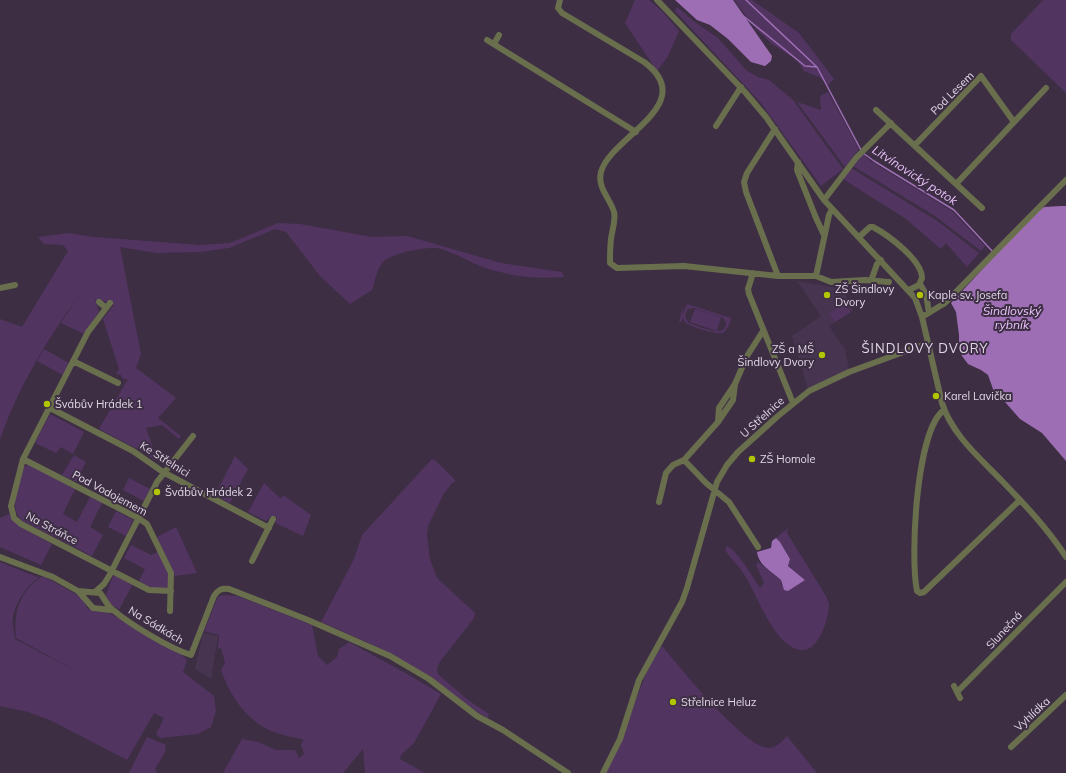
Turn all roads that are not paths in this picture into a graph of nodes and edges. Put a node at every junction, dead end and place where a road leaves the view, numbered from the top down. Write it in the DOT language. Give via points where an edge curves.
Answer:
graph roads {
  1 [pos="560,0"];
  2 [pos="657,0"];
  3 [pos="499,35"];
  4 [pos="487,40"];
  5 [pos="494,44"];
  6 [pos="741,87"];
  7 [pos="1046,88"];
  8 [pos="876,110"];
  9 [pos="1014,122"];
  10 [pos="891,123"];
  11 [pos="716,126"];
  12 [pos="775,129"];
  13 [pos="636,132"];
  14 [pos="915,145"];
  15 [pos="798,162"];
  16 [pos="1066,180"];
  17 [pos="956,184"];
  18 [pos="824,200"];
  19 [pos="982,208"];
  20 [pos="832,209"];
  21 [pos="824,235"];
  22 [pos="859,237"];
  23 [pos="882,260"];
  24 [pos="753,273"];
  25 [pos="778,276"];
  26 [pos="816,276"];
  27 [pos="872,281"];
  28 [pos="889,282"];
  29 [pos="920,284"];
  30 [pos="15,285"];
  31 [pos="0,288"];
  32 [pos="909,290"];
  33 [pos="99,302"];
  34 [pos="929,313"];
  35 [pos="922,317"];
  36 [pos="763,331"];
  37 [pos="928,343"];
  38 [pos="73,361"];
  39 [pos="118,383"];
  40 [pos="793,403"];
  41 [pos="50,408"];
  42 [pos="944,410"];
  43 [pos="193,436"];
  44 [pos="23,459"];
  45 [pos="684,460"];
  46 [pos="164,472"];
  47 [pos="714,490"];
  48 [pos="1020,500"];
  49 [pos="659,502"];
  50 [pos="138,518"];
  51 [pos="273,519"];
  52 [pos="269,528"];
  53 [pos="758,547"];
  54 [pos="0,556"];
  55 [pos="1066,557"];
  56 [pos="252,562"];
  57 [pos="112,571"];
  58 [pos="1066,582"];
  59 [pos="104,584"];
  60 [pos="78,591"];
  61 [pos="172,591"];
  62 [pos="93,593"];
  63 [pos="103,599"];
  64 [pos="88,602"];
  65 [pos="98,608"];
  66 [pos="113,610"];
  67 [pos="170,611"];
  68 [pos="957,692"];
  69 [pos="1066,695"];
  70 [pos="1011,747"];
  71 [pos="568,773"];
  72 [pos="603,773"];
  1 -- 13 [label="street" via="558,8 562,13 644,62 660,78 662,92 659,102"];
  2 -- 6 [label="street"];
  3 -- 5 [label="street"];
  4 -- 5 [label="street"];
  5 -- 13 [label="street"];
  6 -- 11 [label="street"];
  6 -- 12 [label="street"];
  7 -- 9 [label="street"];
  8 -- 10 [label="street"];
  9 -- 14 [label="street, Pod Lesem" via="981,76"];
  9 -- 17 [label="street"];
  10 -- 14 [label="street"];
  10 -- 18 [label="street" via="856,158"];
  12 -- 15 [label="street"];
  12 -- 25 [label="street" via="744,182"];
  13 -- 24 [label="street" via="604,162 600,178 614,212 611,266 684,266"];
  14 -- 17 [label="street"];
  15 -- 18 [label="street"];
  15 -- 21 [label="street" via="797,170"];
  16 -- 34 [label="street" via="945,303"];
  17 -- 19 [label="street"];
  18 -- 20 [label="street"];
  20 -- 21 [label="street" via="828,215"];
  20 -- 22 [label="street"];
  21 -- 26 [label="street"];
  22 -- 23 [label="street"];
  22 -- 29 [label="street" via="870,227 876,228 912,257 922,274"];
  23 -- 27 [label="street" via="877,264"];
  23 -- 32 [label="street"];
  24 -- 25 [label="street"];
  24 -- 36 [label="street, U Střelnice" via="748,289"];
  25 -- 26 [label="street"];
  26 -- 27 [label="street" via="831,282"];
  27 -- 28 [label="street"];
  29 -- 32 [label="street"];
  29 -- 34 [label="street" via="926,294"];
  30 -- 31 [label="street"];
  32 -- 35 [label="street"];
  33 -- 38 [label="street, Na Stráňce" via="108,305 88,332"];
  34 -- 35 [label="street"];
  35 -- 37 [label="street"];
  36 -- 40 [label="street, U Střelnice"];
  36 -- 45 [label="street" via="746,356 735,384 719,408 718,422"];
  37 -- 40 [label="street" via="832,379"];
  37 -- 42 [label="street"];
  38 -- 39 [label="street"];
  38 -- 41 [label="street, Na Stráňce"];
  40 -- 47 [label="street, U Střelnice" via="732,458"];
  41 -- 44 [label="street, Na Stráňce"];
  41 -- 46 [label="street, Ke Střelnici" via="133,450"];
  42 -- 48 [label="street" via="963,440"];
  42 -- 48 [label="street" via="931,430 921,470 914,559 917,591 924,592"];
  43 -- 46 [label="street"];
  44 -- 50 [label="street, Pod Vodojemem"];
  44 -- 57 [label="street, Na Stráňce" via="11,501 14,518"];
  45 -- 47 [label="street"];
  45 -- 49 [label="street" via="673,465 666,473"];
  46 -- 50 [label="street"];
  46 -- 52 [label="street, Ke Střelnici"];
  47 -- 53 [label="street" via="729,502"];
  47 -- 72 [label="street, U Střelnice" via="682,602 639,680 620,739"];
  48 -- 55 [label="street" via="1052,536"];
  50 -- 57 [label="street"];
  50 -- 61 [label="street, Pod Vodojemem" via="147,524 171,573"];
  51 -- 52 [label="street"];
  52 -- 56 [label="street"];
  54 -- 60 [label="street" via="30,567"];
  57 -- 59 [label="street"];
  57 -- 61 [label="street, Na Stráňce" via="149,590"];
  58 -- 68 [label="street, Slunečná"];
  59 -- 62 [label="street"];
  59 -- 63 [label="street"];
  60 -- 62 [label="street"];
  60 -- 64 [label="street"];
  61 -- 67 [label="street, Pod Vodojemem"];
  62 -- 63 [label="street" via="100,594"];
  62 -- 64 [label="street" via="88,597"];
  63 -- 65 [label="street" via="102,605"];
  63 -- 66 [label="street, Na Sádkách"];
  64 -- 65 [label="street" via="90,607"];
  65 -- 66 [label="street, Na Sádkách"];
  66 -- 71 [label="street, Na Sádkách" via="179,651 191,655 214,596 218,590 229,589 390,656 429,679 477,716 504,730"];
  69 -- 70 [label="street, Vyhlídka"];
}
